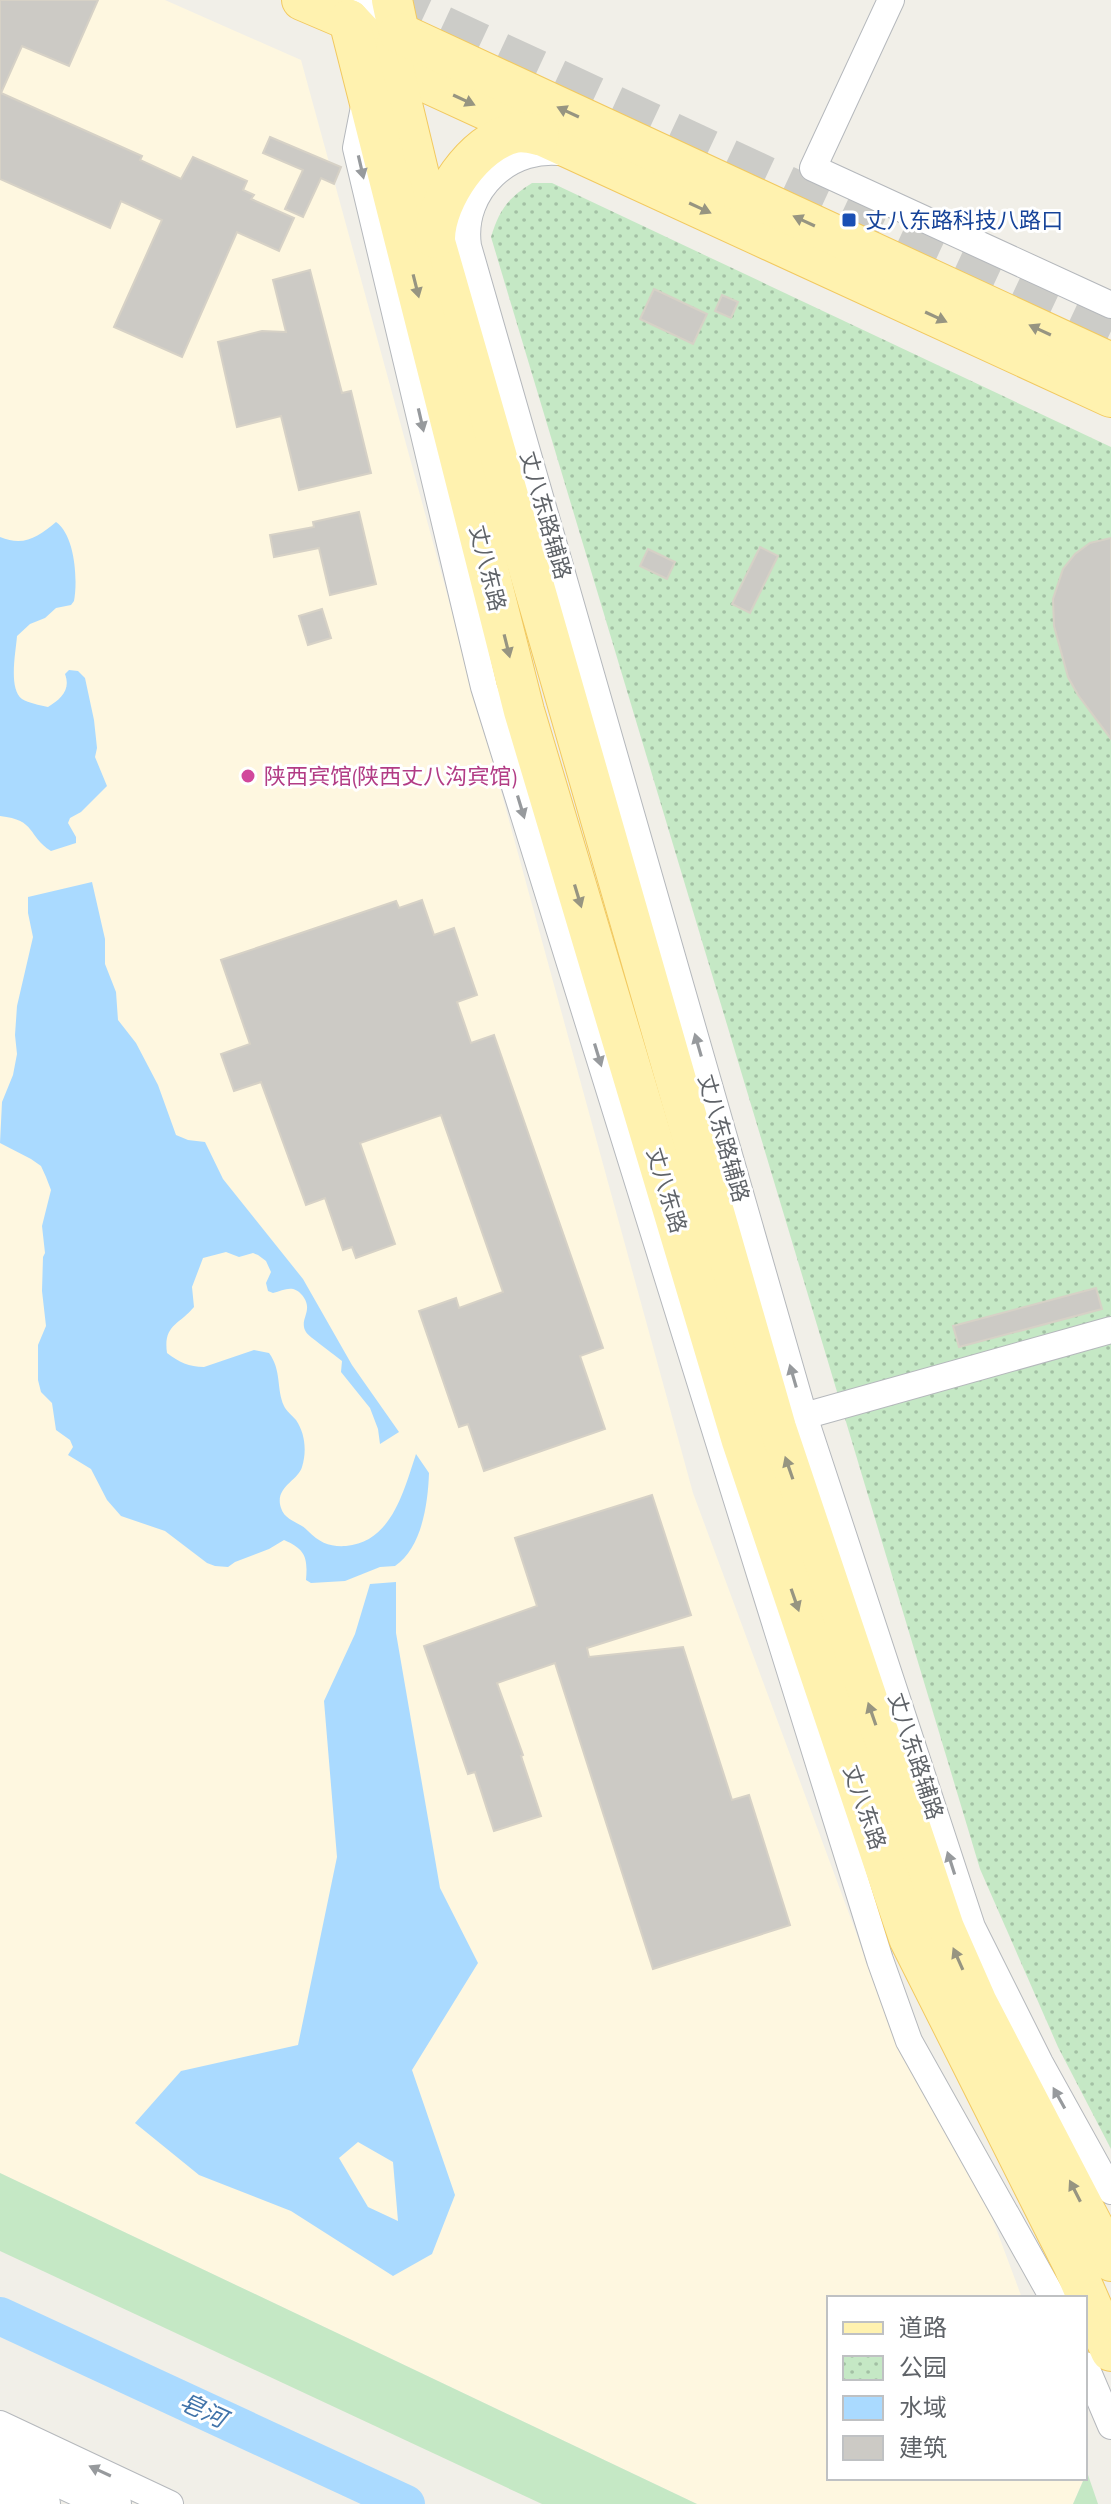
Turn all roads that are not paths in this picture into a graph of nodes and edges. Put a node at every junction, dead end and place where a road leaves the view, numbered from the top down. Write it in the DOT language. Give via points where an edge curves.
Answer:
graph roads {
  1 [pos="302,0"];
  2 [pos="891,0"];
  3 [pos="362,10"];
  4 [pos="393,38"];
  5 [pos="539,135"];
  6 [pos="604,164"];
  7 [pos="435,242"];
  8 [pos="1111,305"];
  9 [pos="1111,363"];
  10 [pos="1111,397"];
  11 [pos="1111,1330"];
  12 [pos="774,1428"];
  13 [pos="1111,2191"];
  14 [pos="1111,2261"];
  15 [pos="1052,2296"];
  16 [pos="1087,2296"];
  17 [pos="1087,2296"];
  18 [pos="1111,2351"];
  19 [pos="1087,2370"];
  20 [pos="0,2424"];
  21 [pos="1111,2426"];
  22 [pos="0,2451"];
  23 [pos="0,2484"];
  24 [pos="42,2504"];
  25 [pos="113,2504"];
  26 [pos="170,2504"];
  1 -- 3 [label="main road"];
  2 -- 8 [label="street" via="813,168"];
  3 -- 4 [label="main road"];
  4 -- 5 [label="main road, one-way"];
  4 -- 7 [label="main road, 丈八东路"];
  9 -- 4 [label="main road, one-way"];
  4 -- 12 [label="main road, 丈八东路, one-way" via="524,711"];
  4 -- 15 [label="street, one-way" via="356,148 484,687 880,1960 909,2041"];
  5 -- 6 [label="main road"];
  5 -- 7 [label="main road" via="505,137 465,168 444,199"];
  6 -- 10 [label="main road, one-way"];
  12 -- 6 [label="street, 丈八东路辅路, one-way" via="468,246 468,216 480,189 512,161 551,151"];
  7 -- 12 [label="main road, 丈八东路"];
  11 -- 12 [label="street"];
  13 -- 12 [label="street, 丈八东路辅路, one-way" via="972,1927"];
  14 -- 12 [label="main road, 丈八东路, one-way" via="977,2003 944,1928"];
  12 -- 16 [label="main road, 丈八东路, one-way" via="909,1938"];
  17 -- 18 [label="main road, 丈八东路, one-way"];
  19 -- 21 [label="street"];
  26 -- 20 [label="street, one-way"];
  22 -- 25 [label="main road"];
  23 -- 24 [label="main road"];
}
